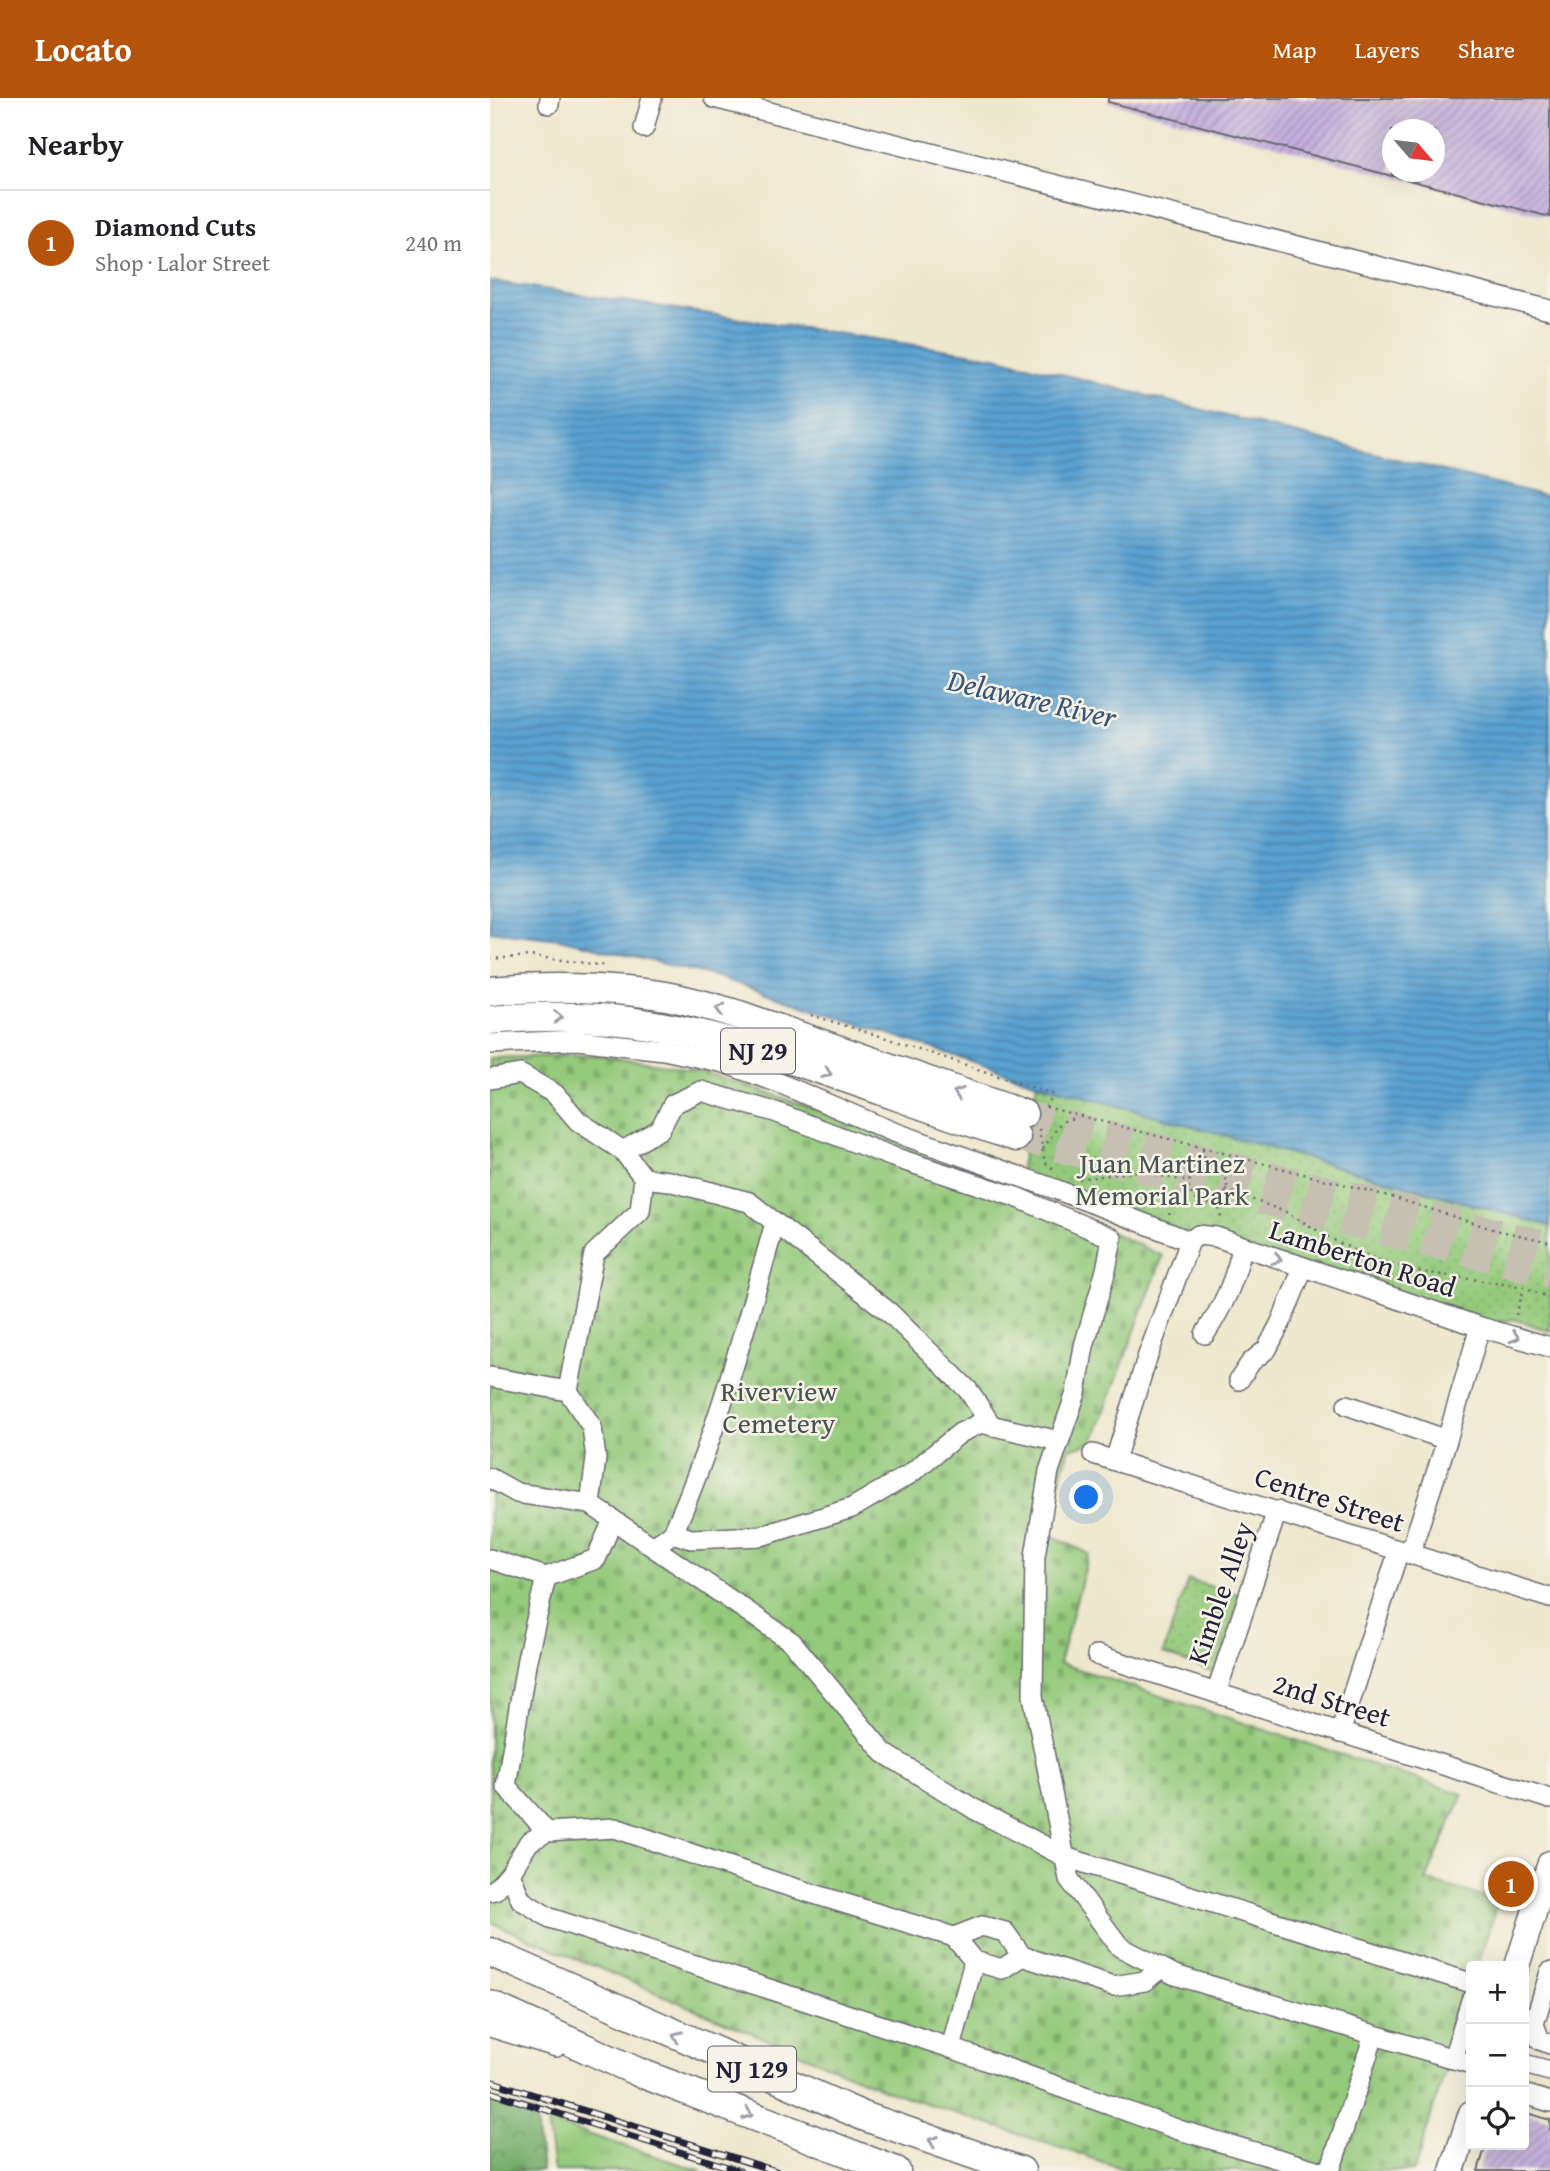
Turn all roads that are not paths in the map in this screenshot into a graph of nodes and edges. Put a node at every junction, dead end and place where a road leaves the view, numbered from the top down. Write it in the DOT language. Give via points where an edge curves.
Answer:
graph roads {
  1 [pos="652,98"];
  2 [pos="714,98"];
  3 [pos="644,128"];
  4 [pos="1550,310"];
  5 [pos="498,988"];
  6 [pos="490,1020"];
  7 [pos="490,1044"];
  8 [pos="490,1079"];
  9 [pos="623,1151"];
  10 [pos="644,1178"];
  11 [pos="775,1223"];
  12 [pos="1186,1239"];
  13 [pos="1242,1248"];
  14 [pos="1303,1268"];
  15 [pos="1480,1327"];
  16 [pos="1205,1334"];
  17 [pos="1550,1348"];
  18 [pos="490,1377"];
  19 [pos="1239,1380"];
  20 [pos="568,1391"];
  21 [pos="1347,1405"];
  22 [pos="992,1426"];
  23 [pos="1447,1440"];
  24 [pos="1059,1441"];
  25 [pos="1093,1454"];
  26 [pos="1115,1460"];
  27 [pos="490,1478"];
  28 [pos="590,1504"];
  29 [pos="1277,1511"];
  30 [pos="613,1520"];
  31 [pos="673,1533"];
  32 [pos="653,1547"];
  33 [pos="1404,1552"];
  34 [pos="490,1559"];
  35 [pos="546,1577"];
  36 [pos="1550,1598"];
  37 [pos="1097,1656"];
  38 [pos="1216,1693"];
  39 [pos="1340,1732"];
  40 [pos="498,1788"];
  41 [pos="1550,1799"];
  42 [pos="547,1832"];
  43 [pos="1065,1857"];
  44 [pos="1550,1863"];
  45 [pos="510,1873"];
  46 [pos="1546,1888"];
  47 [pos="490,1891"];
  48 [pos="954,1937"];
  49 [pos="490,1952"];
  50 [pos="1022,1956"];
  51 [pos="974,1961"];
  52 [pos="1519,1961"];
  53 [pos="1161,1968"];
  54 [pos="1550,1972"];
  55 [pos="1466,1981"];
  56 [pos="490,2005"];
  57 [pos="1467,2024"];
  58 [pos="490,2027"];
  59 [pos="1374,2035"];
  60 [pos="1550,2044"];
  61 [pos="951,2048"];
  62 [pos="1462,2061"];
  63 [pos="1529,2065"];
  64 [pos="1550,2071"];
  65 [pos="638,2072"];
  66 [pos="1529,2096"];
  67 [pos="1550,2102"];
  68 [pos="1466,2128"];
  69 [pos="896,2171"];
  70 [pos="1021,2171"];
  71 [pos="1320,2171"];
  72 [pos="1330,2171"];
  73 [pos="1452,2171"];
  1 -- 3 [label="street"];
  2 -- 4 [label="street"];
  6 -- 5 [label="highway, NJ 29, one-way" via="601,1018 683,1030 821,1070 918,1105 1033,1120 739,1014 692,1002 619,990"];
  7 -- 12 [label="street" via="577,1041 664,1050 724,1063 891,1131"];
  8 -- 9 [label="street" via="520,1074 555,1094 578,1121"];
  9 -- 10 [label="street"];
  9 -- 24 [label="street" via="660,1129 673,1104 701,1091 775,1112 1016,1197 1112,1238 1076,1393"];
  10 -- 11 [label="street" via="749,1202"];
  10 -- 20 [label="street" via="640,1211 594,1254"];
  11 -- 22 [label="street" via="890,1312 968,1390"];
  11 -- 31 [label="street" via="700,1469"];
  12 -- 13 [label="street, Lamberton Road" via="1207,1236"];
  12 -- 26 [label="street"];
  13 -- 14 [label="street, Lamberton Road, one-way"];
  13 -- 16 [label="street" via="1227,1298"];
  14 -- 15 [label="street, Lamberton Road"];
  14 -- 19 [label="street" via="1267,1349"];
  15 -- 17 [label="street, Lamberton Road, one-way"];
  15 -- 23 [label="street"];
  18 -- 20 [label="street"];
  20 -- 28 [label="street" via="592,1427 596,1459"];
  21 -- 23 [label="street"];
  22 -- 24 [label="street"];
  22 -- 31 [label="street" via="981,1423 960,1433 910,1474 852,1508 761,1536 691,1539"];
  23 -- 33 [label="street"];
  24 -- 43 [label="street" via="1049,1471 1035,1556 1033,1696"];
  25 -- 26 [label="street, Centre Street"];
  26 -- 29 [label="street, Centre Street"];
  27 -- 28 [label="street" via="517,1493"];
  28 -- 30 [label="street"];
  29 -- 33 [label="street, Centre Street"];
  29 -- 38 [label="street, Kimble Alley"];
  30 -- 32 [label="street"];
  30 -- 35 [label="street" via="596,1559"];
  31 -- 32 [label="street"];
  32 -- 43 [label="street" via="792,1642 884,1753 974,1809"];
  33 -- 36 [label="street, Centre Street"];
  33 -- 39 [label="street"];
  34 -- 35 [label="street"];
  35 -- 40 [label="street"];
  37 -- 38 [label="street, 2nd Street"];
  38 -- 39 [label="street, 2nd Street"];
  39 -- 41 [label="street, 2nd Street"];
  40 -- 42 [label="street"];
  42 -- 45 [label="street" via="529,1842"];
  42 -- 48 [label="street" via="615,1828"];
  43 -- 53 [label="street" via="1069,1879 1120,1947"];
  43 -- 55 [label="street"];
  44 -- 46 [label="main road"];
  45 -- 47 [label="street"];
  45 -- 61 [label="street" via="521,1900 551,1918"];
  46 -- 52 [label="main road"];
  48 -- 50 [label="street" via="982,1926 1005,1932"];
  48 -- 51 [label="street"];
  70 -- 49 [label="highway, NJ 129, one-way" via="863,2116"];
  50 -- 51 [label="street" via="1002,1969"];
  50 -- 53 [label="street" via="1114,1986 1145,1982"];
  51 -- 61 [label="street"];
  53 -- 59 [label="street"];
  54 -- 60 [label="street" via="1534,2024 1540,2040"];
  56 -- 65 [label="highway"];
  57 -- 62 [label="street"];
  58 -- 65 [label="street, NJ 129"];
  59 -- 62 [label="street"];
  59 -- 72 [label="street"];
  61 -- 71 [label="street" via="1179,2130"];
  63 -- 64 [label="street"];
  65 -- 69 [label="highway, NJ 129, one-way"];
  66 -- 67 [label="street"];
  68 -- 73 [label="main road"];
}
